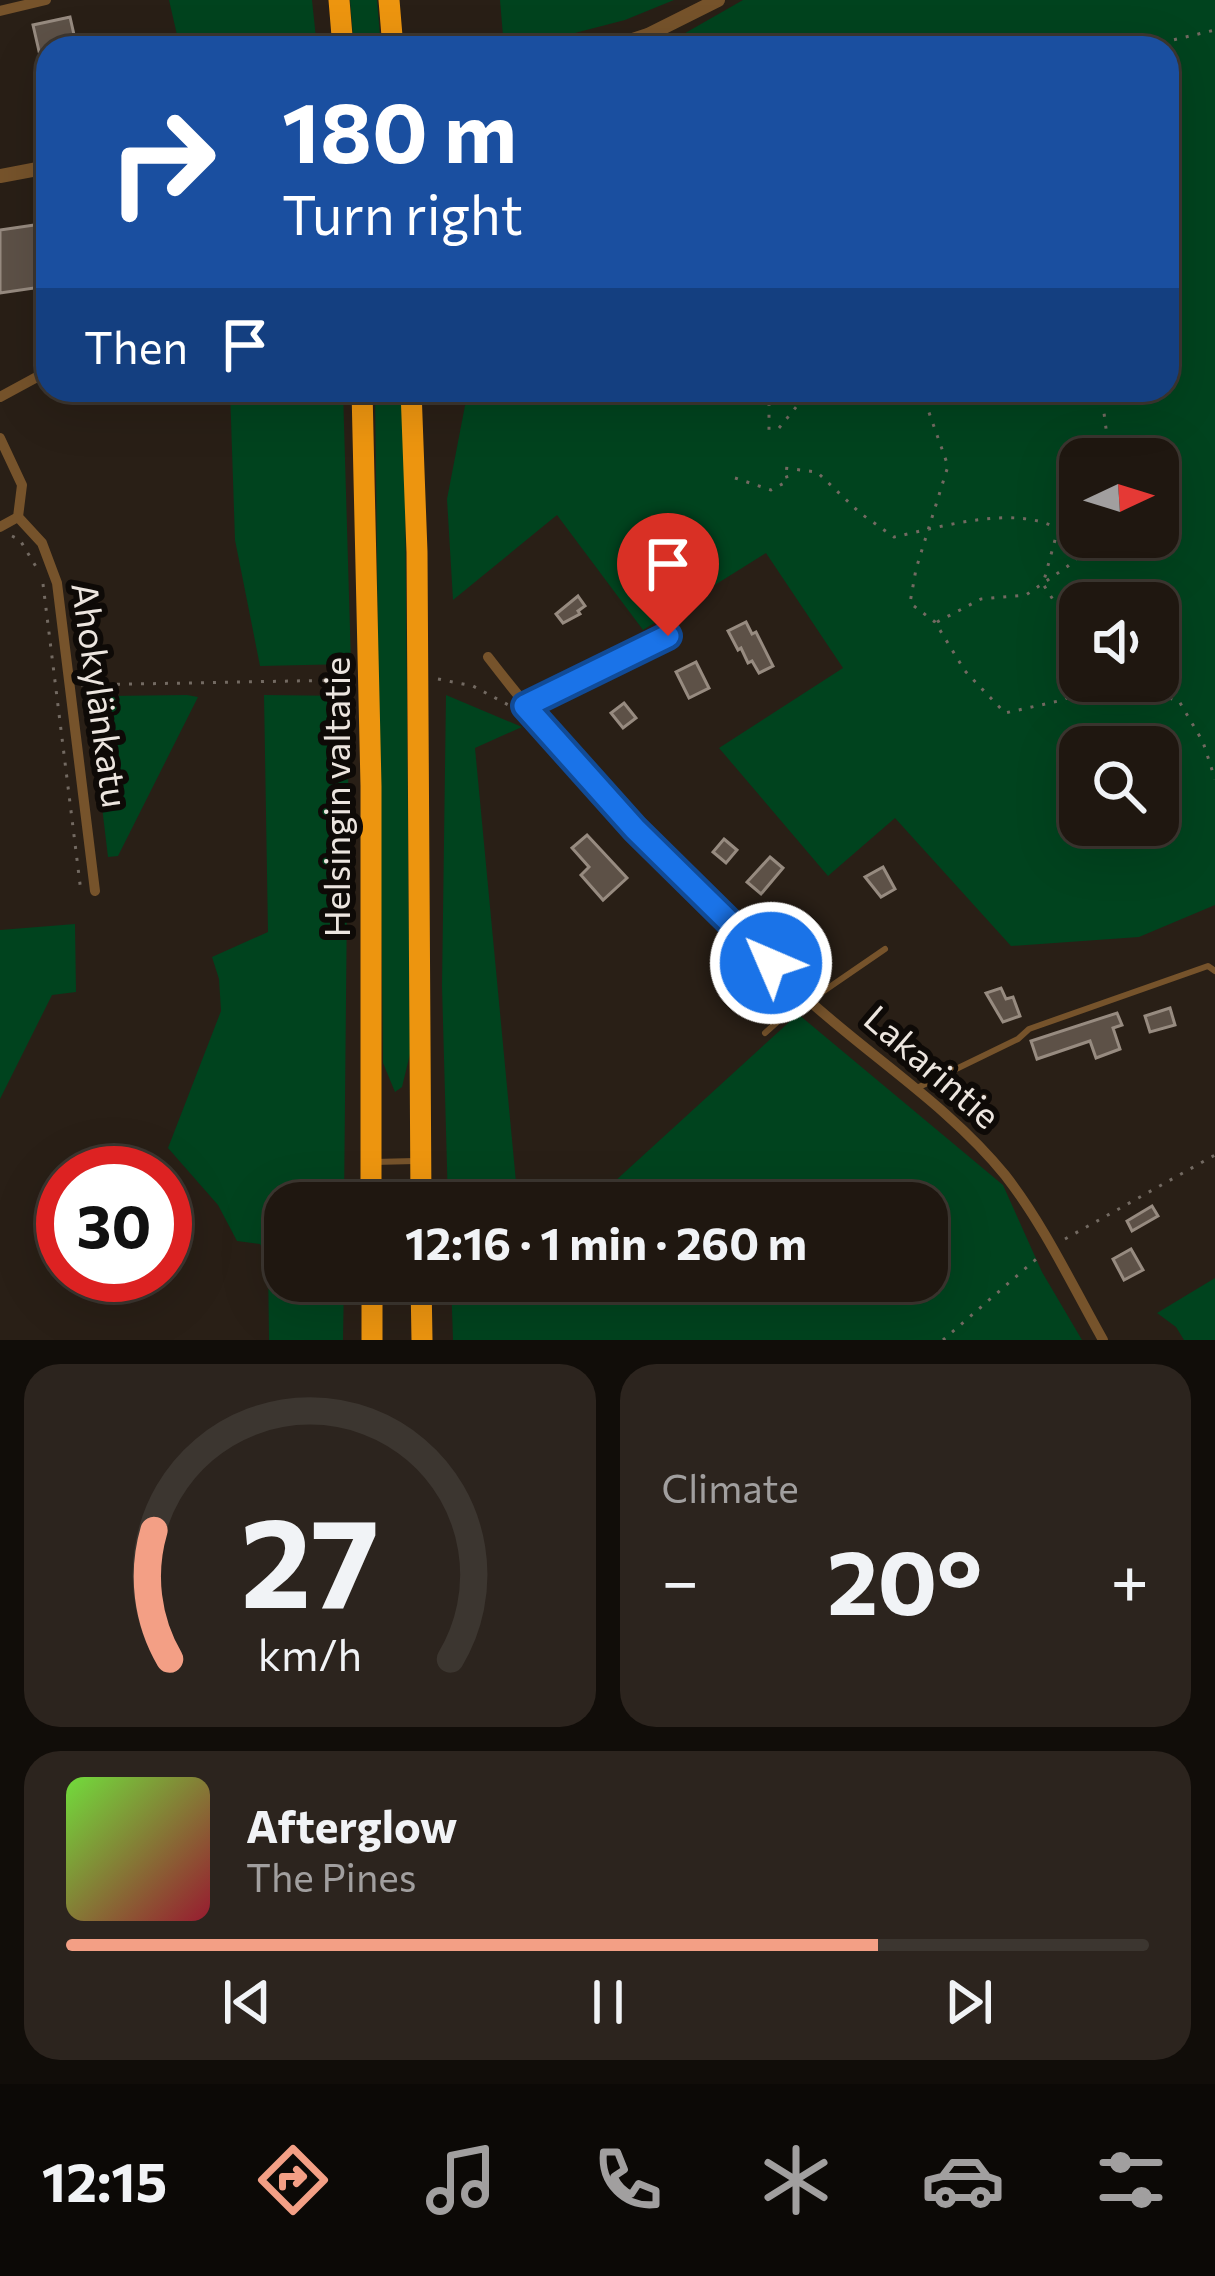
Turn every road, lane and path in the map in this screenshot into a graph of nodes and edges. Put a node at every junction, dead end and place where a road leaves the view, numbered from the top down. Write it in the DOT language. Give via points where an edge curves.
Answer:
graph roads {
  1 [pos="46,0"];
  2 [pos="339,0"];
  3 [pos="389,0"];
  4 [pos="718,0"];
  5 [pos="0,11"];
  6 [pos="1215,30"];
  7 [pos="342,36"];
  8 [pos="392,36"];
  9 [pos="645,36"];
  10 [pos="1179,38"];
  11 [pos="36,168"];
  12 [pos="0,176"];
  13 [pos="36,378"];
  14 [pos="0,397"];
  15 [pos="362,402"];
  16 [pos="411,402"];
  17 [pos="769,402"];
  18 [pos="802,402"];
  19 [pos="925,402"];
  20 [pos="1103,402"];
  21 [pos="779,428"];
  22 [pos="769,432"];
  23 [pos="0,438"];
  24 [pos="1107,438"];
  25 [pos="735,478"];
  26 [pos="18,517"];
  27 [pos="930,529"];
  28 [pos="2,532"];
  29 [pos="1075,558"];
  30 [pos="1043,584"];
  31 [pos="1059,609"];
  32 [pos="935,622"];
  33 [pos="668,636"];
  34 [pos="488,657"];
  35 [pos="346,680"];
  36 [pos="438,680"];
  37 [pos="70,685"];
  38 [pos="55,686"];
  39 [pos="1059,701"];
  40 [pos="1179,701"];
  41 [pos="525,706"];
  42 [pos="1215,779"];
  43 [pos="88,892"];
  44 [pos="885,949"];
  45 [pos="1215,971"];
  46 [pos="805,997"];
  47 [pos="765,1033"];
  48 [pos="914,1090"];
  49 [pos="1215,1155"];
  50 [pos="420,1161"];
  51 [pos="371,1162"];
  52 [pos="371,1182"];
  53 [pos="420,1182"];
  54 [pos="1050,1246"];
  55 [pos="372,1302"];
  56 [pos="422,1302"];
  57 [pos="372,1340"];
  58 [pos="422,1340"];
  59 [pos="943,1340"];
  60 [pos="1103,1340"];
  1 -- 5 [label="street"];
  2 -- 7 [label="highway"];
  3 -- 8 [label="highway"];
  4 -- 9 [label="street"];
  6 -- 10 [label="path"];
  11 -- 12 [label="street"];
  13 -- 14 [label="street"];
  15 -- 51 [label="highway, Helsingin valtatie"];
  16 -- 50 [label="highway"];
  17 -- 22 [label="path"];
  18 -- 21 [label="path"];
  19 -- 27 [label="path" via="948,466"];
  20 -- 24 [label="path"];
  23 -- 26 [label="street, Ahokylänkatu" via="22,485"];
  25 -- 27 [label="path" via="771,490 788,481 784,468 817,472 894,536"];
  26 -- 28 [label="street"];
  26 -- 37 [label="street, Ahokylänkatu" via="52,563"];
  27 -- 30 [label="path" via="1041,519 1058,529"];
  27 -- 32 [label="path" via="910,603"];
  28 -- 38 [label="path" via="20,540 40,574"];
  29 -- 30 [label="path"];
  30 -- 31 [label="path"];
  30 -- 32 [label="path" via="1025,596 981,598"];
  32 -- 39 [label="path" via="964,671 1005,713"];
  33 -- 41 [label="lane"];
  34 -- 41 [label="street, Lakarintie"];
  35 -- 37 [label="path"];
  36 -- 41 [label="path"];
  37 -- 38 [label="path"];
  37 -- 43 [label="street, Ahokylänkatu"];
  38 -- 43 [label="path"];
  40 -- 42 [label="path"];
  41 -- 46 [label="street, Lakarintie" via="635,829"];
  44 -- 46 [label="lane"];
  45 -- 48 [label="lane" via="1208,965 1029,1029"];
  46 -- 47 [label="lane"];
  46 -- 48 [label="street, Lakarintie"];
  48 -- 54 [label="street, Lakarintie" via="985,1152"];
  49 -- 54 [label="path"];
  50 -- 51 [label="lane"];
  50 -- 53 [label="highway"];
  51 -- 52 [label="highway, Helsingin valtatie"];
  54 -- 59 [label="path"];
  54 -- 60 [label="street, Lakarintie"];
  55 -- 57 [label="highway"];
  56 -- 58 [label="highway"];
}
